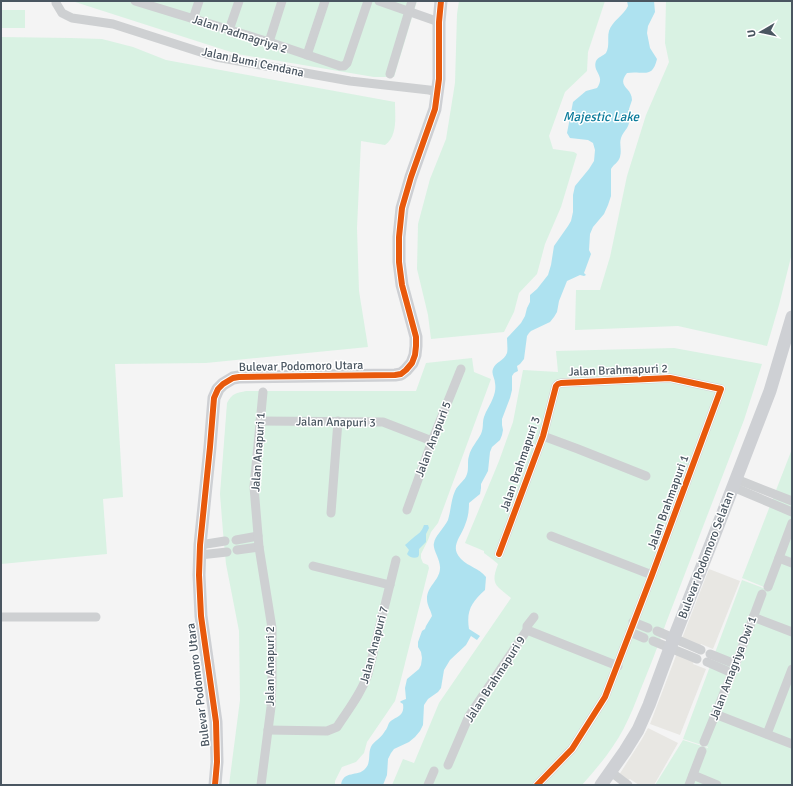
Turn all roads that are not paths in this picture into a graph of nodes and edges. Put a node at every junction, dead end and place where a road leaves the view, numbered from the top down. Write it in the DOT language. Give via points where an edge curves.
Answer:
graph roads {
  1 [pos="56,1"];
  2 [pos="135,1"];
  3 [pos="199,1"];
  4 [pos="239,1"];
  5 [pos="282,1"];
  6 [pos="325,1"];
  7 [pos="368,1"];
  8 [pos="379,1"];
  9 [pos="412,1"];
  10 [pos="441,1"];
  11 [pos="156,3"];
  12 [pos="408,11"];
  13 [pos="193,19"];
  14 [pos="439,22"];
  15 [pos="229,30"];
  16 [pos="268,42"];
  17 [pos="307,55"];
  18 [pos="390,74"];
  19 [pos="438,92"];
  20 [pos="792,316"];
  21 [pos="461,369"];
  22 [pos="561,383"];
  23 [pos="721,390"];
  24 [pos="263,392"];
  25 [pos="260,421"];
  26 [pos="338,422"];
  27 [pos="543,436"];
  28 [pos="432,441"];
  29 [pos="646,476"];
  30 [pos="734,483"];
  31 [pos="792,501"];
  32 [pos="407,510"];
  33 [pos="792,512"];
  34 [pos="331,513"];
  35 [pos="792,523"];
  36 [pos="258,536"];
  37 [pos="550,536"];
  38 [pos="236,540"];
  39 [pos="225,541"];
  40 [pos="259,547"];
  41 [pos="200,550"];
  42 [pos="237,550"];
  43 [pos="227,552"];
  44 [pos="499,554"];
  45 [pos="779,558"];
  46 [pos="396,560"];
  47 [pos="792,563"];
  48 [pos="313,566"];
  49 [pos="652,575"];
  50 [pos="390,585"];
  51 [pos="1,617"];
  52 [pos="96,617"];
  53 [pos="534,617"];
  54 [pos="753,617"];
  55 [pos="633,622"];
  56 [pos="527,630"];
  57 [pos="630,632"];
  58 [pos="792,632"];
  59 [pos="672,643"];
  60 [pos="699,655"];
  61 [pos="708,658"];
  62 [pos="618,666"];
  63 [pos="734,669"];
  64 [pos="792,669"];
  65 [pos="715,714"];
  66 [pos="268,730"];
  67 [pos="767,734"];
  68 [pos="792,744"];
  69 [pos="448,765"];
  70 [pos="434,771"];
  71 [pos="693,775"];
  72 [pos="608,780"];
  73 [pos="215,785"];
  74 [pos="261,785"];
  75 [pos="428,785"];
  76 [pos="537,785"];
  77 [pos="628,785"];
  78 [pos="689,785"];
  79 [pos="717,785"];
  1 -- 19 [label="street, Jalan Bumi Cendana" via="62,13 72,18 113,24 216,57 350,81"];
  2 -- 11 [label="street, Jalan Padmagriya 2"];
  3 -- 13 [label="street"];
  4 -- 15 [label="street"];
  5 -- 16 [label="street"];
  6 -- 17 [label="street"];
  7 -- 17 [label="street, Jalan Padmagriya 2" via="344,66"];
  8 -- 12 [label="street"];
  9 -- 12 [label="street"];
  10 -- 14 [label="street, Bulevar Podomoro Utara"];
  11 -- 13 [label="street, Jalan Padmagriya 2"];
  12 -- 14 [label="street"];
  12 -- 18 [label="street"];
  13 -- 15 [label="street, Jalan Padmagriya 2"];
  14 -- 19 [label="street, Bulevar Podomoro Utara"];
  15 -- 16 [label="street, Jalan Padmagriya 2"];
  16 -- 17 [label="street, Jalan Padmagriya 2"];
  19 -- 41 [label="street, Bulevar Podomoro Utara" via="432,119 402,208 399,237 402,285 416,337 412,362 401,374 395,375 239,376 223,384 214,398"];
  20 -- 30 [label="street, Bulevar Podomoro Selatan" via="770,392"];
  21 -- 28 [label="street, Jalan Anapuri 5"];
  22 -- 23 [label="street, Jalan Brahmapuri 2" via="670,378"];
  22 -- 27 [label="street, Jalan Brahmapuri 3" via="556,386"];
  23 -- 49 [label="street, Jalan Brahmapuri 1"];
  24 -- 25 [label="street, Jalan Anapuri 1"];
  25 -- 26 [label="street, Jalan Anapuri 3"];
  25 -- 36 [label="street, Jalan Anapuri 1" via="254,487"];
  26 -- 28 [label="street, Jalan Anapuri 3" via="383,422"];
  26 -- 34 [label="street"];
  27 -- 29 [label="street"];
  27 -- 44 [label="street, Jalan Brahmapuri 3"];
  28 -- 32 [label="street, Jalan Anapuri 5"];
  30 -- 31 [label="street"];
  30 -- 33 [label="street"];
  30 -- 59 [label="street, Bulevar Podomoro Selatan"];
  35 -- 45 [label="street, Jalan Amagriya Dwi 1"];
  36 -- 38 [label="street"];
  36 -- 40 [label="street, Jalan Anapuri 1"];
  37 -- 49 [label="street"];
  39 -- 41 [label="street"];
  40 -- 42 [label="street"];
  40 -- 66 [label="street, Jalan Anapuri 2" via="272,628 272,688"];
  41 -- 43 [label="street"];
  41 -- 73 [label="street, Bulevar Podomoro Utara" via="201,616 216,722"];
  45 -- 47 [label="street"];
  45 -- 54 [label="street, Jalan Amagriya Dwi 1"];
  46 -- 50 [label="street, Jalan Anapuri 7"];
  48 -- 50 [label="street"];
  49 -- 55 [label="street, Jalan Brahmapuri 1"];
  50 -- 66 [label="street, Jalan Anapuri 7" via="364,685 337,727 327,731"];
  51 -- 52 [label="street"];
  53 -- 56 [label="street, Jalan Brahmapuri 9"];
  54 -- 58 [label="street"];
  54 -- 63 [label="street, Jalan Amagriya Dwi 1"];
  55 -- 57 [label="street, Jalan Brahmapuri 1"];
  55 -- 59 [label="street"];
  56 -- 62 [label="street"];
  56 -- 69 [label="street, Jalan Brahmapuri 9" via="469,716"];
  57 -- 59 [label="street" via="648,639"];
  57 -- 62 [label="street, Jalan Brahmapuri 1"];
  59 -- 60 [label="street"];
  59 -- 72 [label="street, Bulevar Podomoro Selatan" via="638,730"];
  61 -- 63 [label="street"];
  62 -- 76 [label="street, Jalan Brahmapuri 1" via="605,697 572,749"];
  63 -- 65 [label="street, Jalan Amagriya Dwi 1"];
  64 -- 67 [label="street"];
  65 -- 67 [label="street"];
  65 -- 71 [label="street, Jalan Amagriya Dwi 1"];
  66 -- 74 [label="street, Jalan Anapuri 2"];
  67 -- 68 [label="street"];
  70 -- 75 [label="street"];
  71 -- 78 [label="street, Jalan Amagriya Dwi 1"];
  71 -- 79 [label="street"];
  72 -- 77 [label="street"];
}
